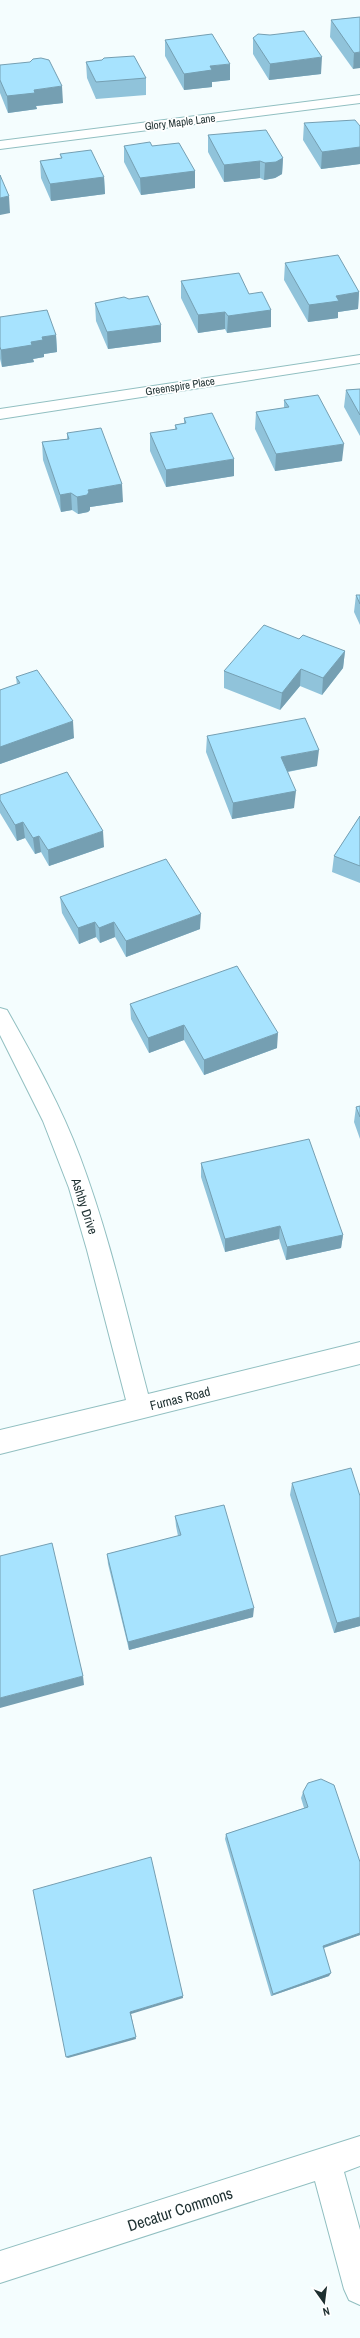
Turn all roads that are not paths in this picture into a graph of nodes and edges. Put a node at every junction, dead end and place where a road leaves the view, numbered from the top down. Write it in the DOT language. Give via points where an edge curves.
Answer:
graph roads {
  1 [pos="360,99"];
  2 [pos="0,145"];
  3 [pos="360,359"];
  4 [pos="0,414"];
  5 [pos="0,1016"];
  6 [pos="360,1353"];
  7 [pos="140,1408"];
  8 [pos="0,1442"];
  9 [pos="360,2151"];
  10 [pos="326,2162"];
  11 [pos="0,2267"];
  12 [pos="360,2289"];
  1 -- 2 [label="street, Glory Maple Lane"];
  3 -- 4 [label="street, Greenspire Place"];
  5 -- 7 [label="street, Ashby Drive" via="28,1066 68,1156 93,1233"];
  6 -- 7 [label="street, Furnas Road"];
  7 -- 8 [label="street, Furnas Road"];
  9 -- 10 [label="street, Decatur Commons"];
  10 -- 11 [label="street, Decatur Commons"];
  10 -- 12 [label="street"];
}
